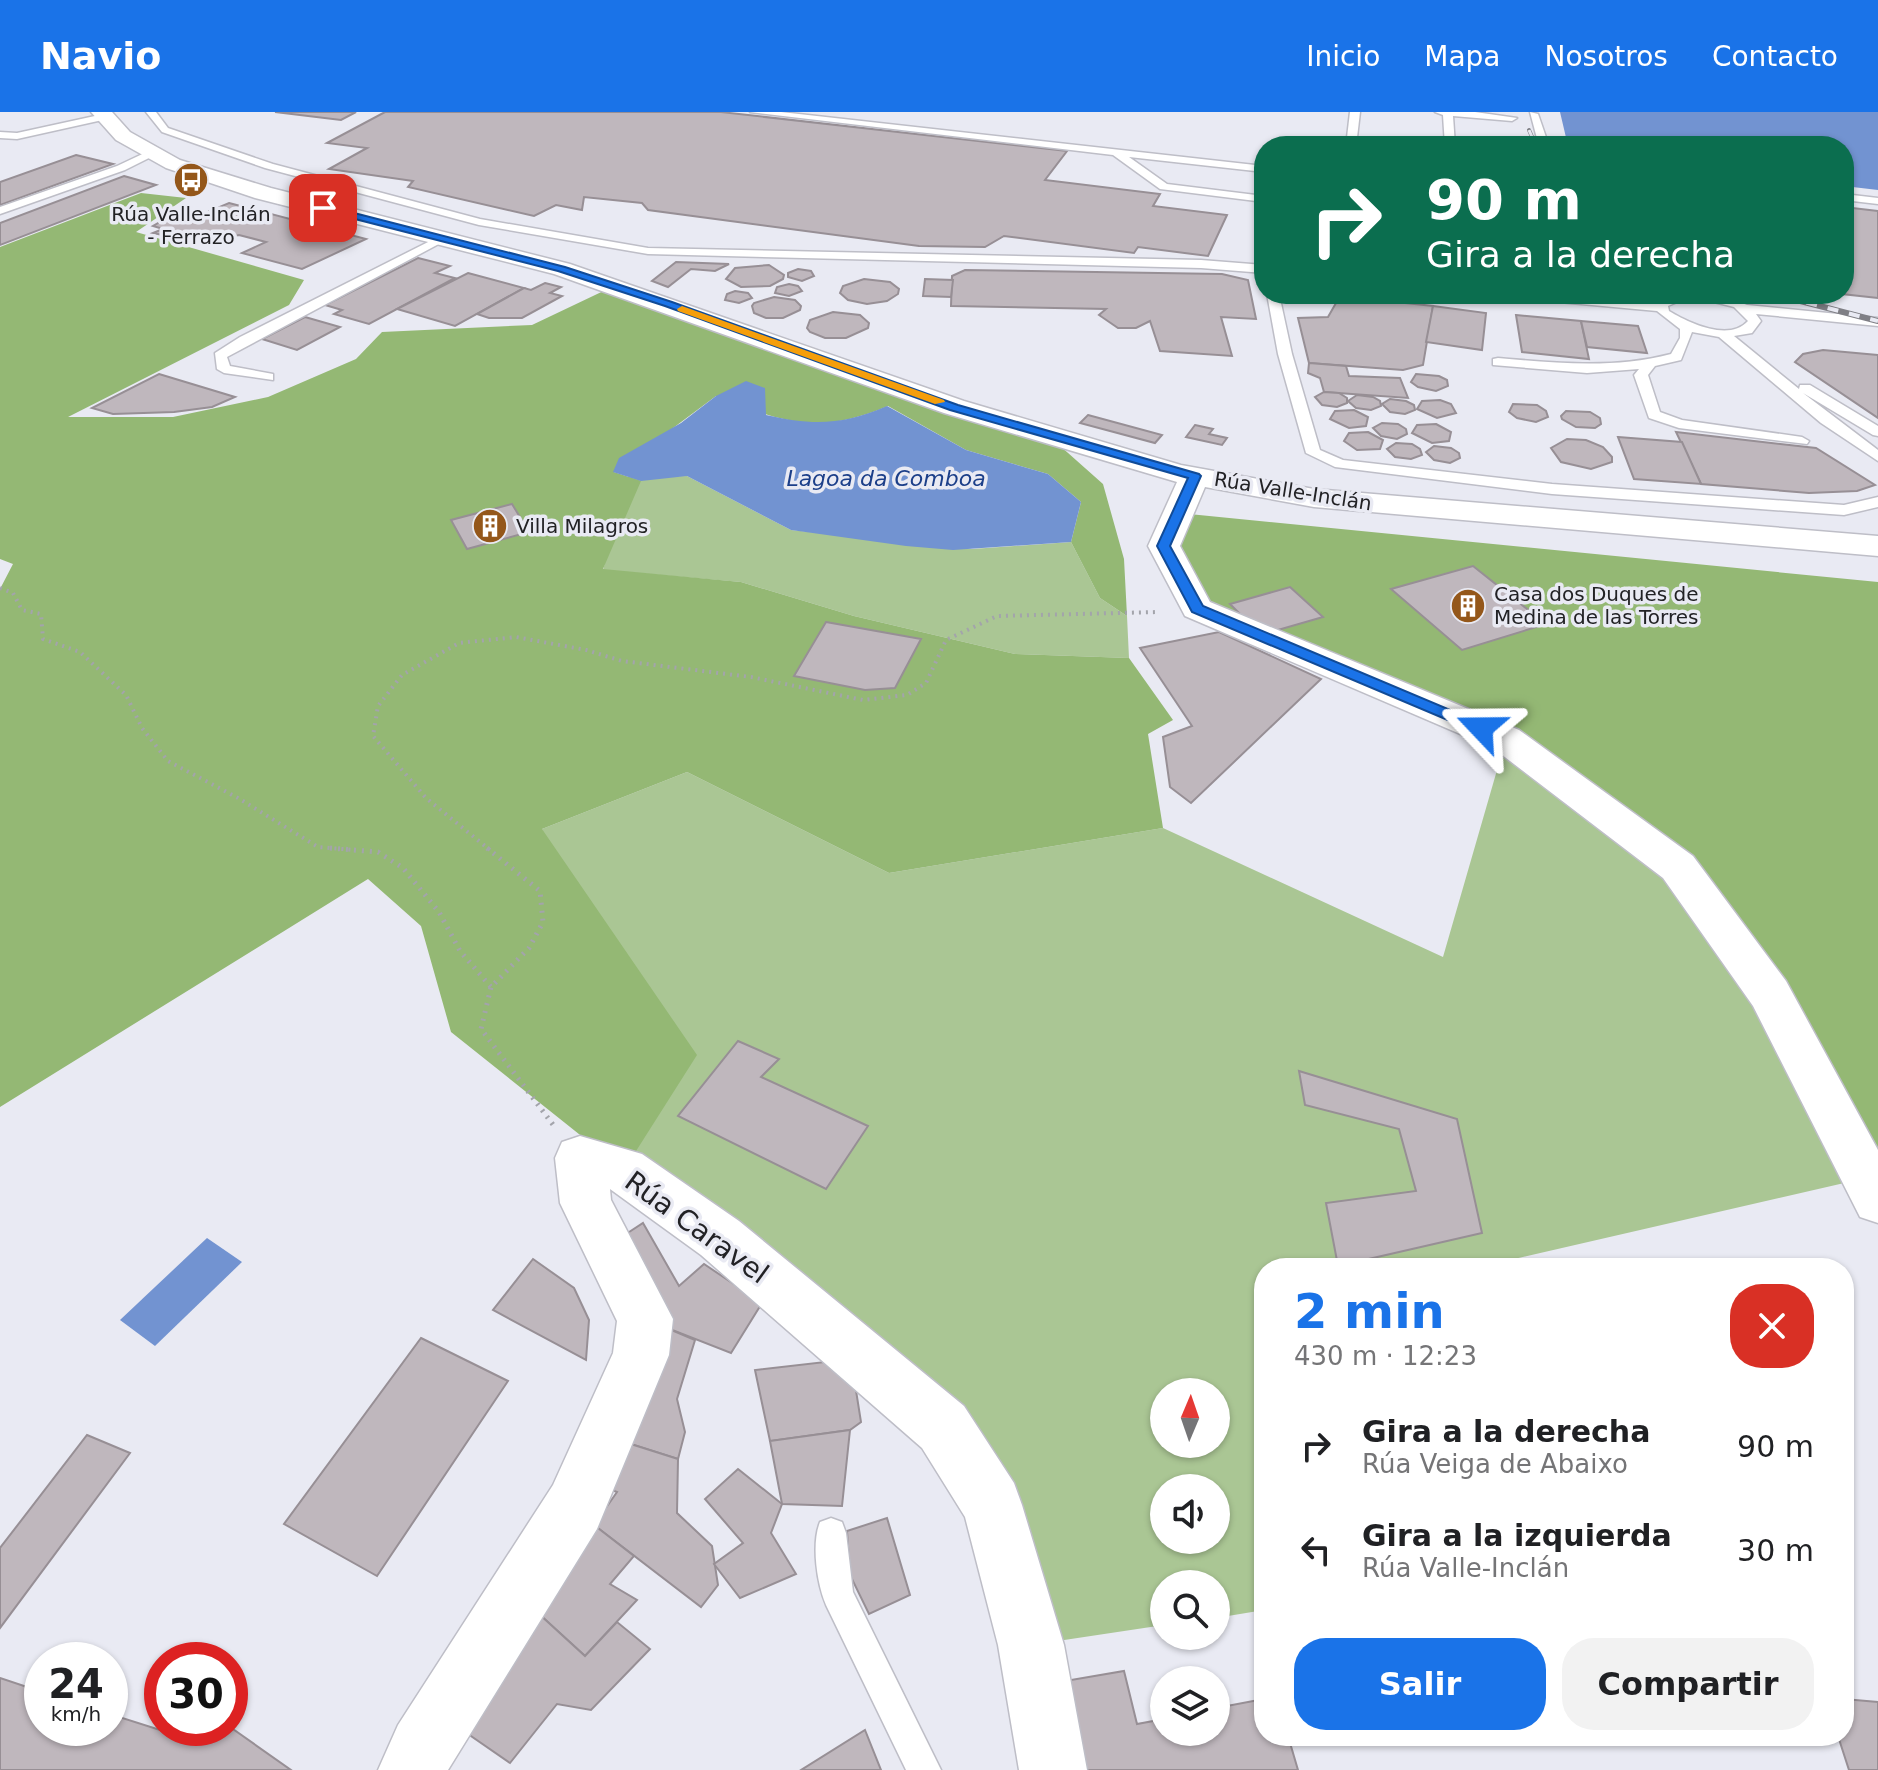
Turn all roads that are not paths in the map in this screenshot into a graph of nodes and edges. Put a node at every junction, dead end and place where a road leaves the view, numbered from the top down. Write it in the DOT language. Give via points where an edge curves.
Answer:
graph roads {
  1 [pos="151,112"];
  2 [pos="755,112"];
  3 [pos="1355,112"];
  4 [pos="1440,112"];
  5 [pos="1448,112"];
  6 [pos="102,114"];
  7 [pos="1533,114"];
  8 [pos="1512,118"];
  9 [pos="0,135"];
  10 [pos="1352,136"];
  11 [pos="1449,136"];
  12 [pos="1541,136"];
  13 [pos="153,152"];
  14 [pos="1116,153"];
  15 [pos="1254,168"];
  16 [pos="1254,198"];
  17 [pos="1854,198"];
  18 [pos="1878,201"];
  19 [pos="0,211"];
  20 [pos="444,238"];
  21 [pos="1252,258"];
  22 [pos="1240,266"];
  23 [pos="1254,268"];
  24 [pos="1275,304"];
  25 [pos="1619,304"];
  26 [pos="1664,304"];
  27 [pos="1732,304"];
  28 [pos="1661,308"];
  29 [pos="1745,309"];
  30 [pos="1878,322"];
  31 [pos="1686,327"];
  32 [pos="1723,334"];
  33 [pos="1759,361"];
  34 [pos="1498,362"];
  35 [pos="1649,366"];
  36 [pos="268,377"];
  37 [pos="1878,432"];
  38 [pos="1802,441"];
  39 [pos="1878,457"];
  40 [pos="1195,476"];
  41 [pos="1878,502"];
  42 [pos="1878,546"];
  43 [pos="1878,1200"];
  44 [pos="831,1533"];
  45 [pos="412,1770"];
  46 [pos="924,1770"];
  47 [pos="1053,1770"];
  1 -- 22 [label="lane" via="165,130 269,166 479,222 592,243 663,251"];
  2 -- 14 [label="lane"];
  3 -- 10 [label="lane"];
  4 -- 5 [label="lane"];
  5 -- 8 [label="lane"];
  5 -- 11 [label="lane"];
  6 -- 9 [label="lane" via="17,136"];
  6 -- 13 [label="street, Rúa Valle-Inclán" via="123,136"];
  7 -- 12 [label="lane"];
  13 -- 19 [label="lane"];
  13 -- 20 [label="street, Rúa Valle-Inclán" via="173,164 263,193"];
  14 -- 15 [label="lane"];
  14 -- 16 [label="lane" via="1164,187"];
  17 -- 18 [label="lane"];
  20 -- 36 [label="lane" via="220,356 224,369"];
  20 -- 40 [label="street, Rúa Valle-Inclán" via="627,291 954,407"];
  21 -- 22 [label="lane"];
  22 -- 23 [label="lane"];
  24 -- 41 [label="lane" via="1313,453 1340,464 1552,489 1844,510"];
  25 -- 28 [label="lane"];
  26 -- 28 [label="lane"];
  27 -- 29 [label="lane"];
  28 -- 31 [label="lane"];
  29 -- 30 [label="lane"];
  29 -- 32 [label="lane" via="1753,326"];
  31 -- 32 [label="lane"];
  31 -- 35 [label="lane" via="1676,357"];
  32 -- 33 [label="lane"];
  33 -- 37 [label="lane"];
  33 -- 39 [label="lane"];
  34 -- 35 [label="lane" via="1599,370"];
  35 -- 38 [label="lane" via="1641,375 1654,415 1679,424"];
  40 -- 42 [label="street, Rúa Valle-Inclán" via="1314,498"];
  40 -- 43 [label="street" via="1164,546 1197,609 1506,739 1678,867 1770,994"];
  44 -- 46 [label="lane" via="837,1594"];
  45 -- 47 [label="street, Rúa Caravel" via="575,1507 641,1355 645,1319 586,1203 580,1158 624,1170 720,1238 943,1427 992,1505 1031,1645"];
}
